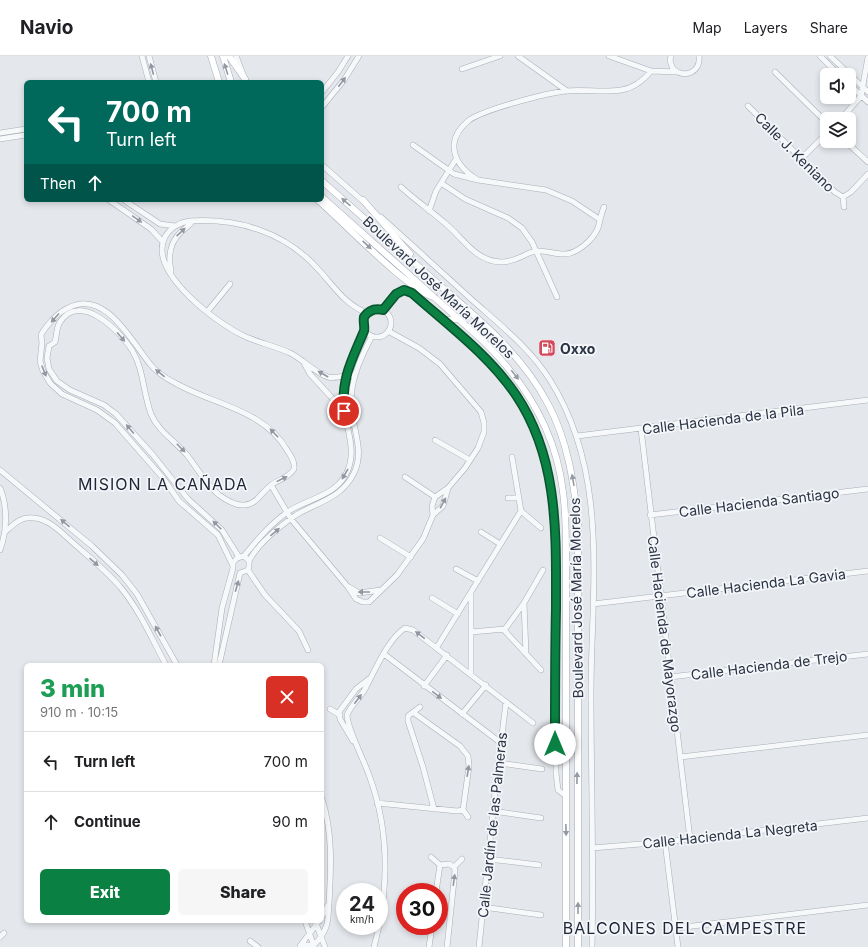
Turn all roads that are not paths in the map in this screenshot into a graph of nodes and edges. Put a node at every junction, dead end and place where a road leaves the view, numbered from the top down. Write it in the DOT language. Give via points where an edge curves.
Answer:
graph roads {
  1 [pos="142,56"];
  2 [pos="149,56"];
  3 [pos="211,56"];
  4 [pos="223,56"];
  5 [pos="229,56"];
  6 [pos="236,56"];
  7 [pos="348,56"];
  8 [pos="358,56"];
  9 [pos="500,56"];
  10 [pos="518,56"];
  11 [pos="609,56"];
  12 [pos="671,56"];
  13 [pos="699,56"];
  14 [pos="820,56"];
  15 [pos="830,56"];
  16 [pos="868,57"];
  17 [pos="832,68"];
  18 [pos="462,69"];
  19 [pos="650,71"];
  20 [pos="677,72"];
  21 [pos="775,72"];
  22 [pos="148,80"];
  23 [pos="155,80"];
  24 [pos="218,80"];
  25 [pos="230,80"];
  26 [pos="245,80"];
  27 [pos="246,80"];
  28 [pos="864,88"];
  29 [pos="324,90"];
  30 [pos="856,90"];
  31 [pos="567,91"];
  32 [pos="868,92"];
  33 [pos="862,96"];
  34 [pos="324,102"];
  35 [pos="868,102"];
  36 [pos="748,106"];
  37 [pos="847,112"];
  38 [pos="820,116"];
  39 [pos="24,130"];
  40 [pos="24,134"];
  41 [pos="1,136"];
  42 [pos="820,140"];
  43 [pos="413,145"];
  44 [pos="853,148"];
  45 [pos="456,159"];
  46 [pos="802,159"];
  47 [pos="868,162"];
  48 [pos="324,167"];
  49 [pos="450,171"];
  50 [pos="868,174"];
  51 [pos="478,180"];
  52 [pos="324,183"];
  53 [pos="441,183"];
  54 [pos="401,187"];
  55 [pos="843,198"];
  56 [pos="324,199"];
  57 [pos="363,200"];
  58 [pos="112,202"];
  59 [pos="127,202"];
  60 [pos="320,202"];
  61 [pos="604,207"];
  62 [pos="844,208"];
  63 [pos="429,211"];
  64 [pos="599,219"];
  65 [pos="193,221"];
  66 [pos="175,226"];
  67 [pos="163,242"];
  68 [pos="536,251"];
  69 [pos="172,274"];
  70 [pos="426,274"];
  71 [pos="230,284"];
  72 [pos="434,297"];
  73 [pos="557,297"];
  74 [pos="383,310"];
  75 [pos="207,312"];
  76 [pos="367,313"];
  77 [pos="459,319"];
  78 [pos="443,320"];
  79 [pos="365,329"];
  80 [pos="46,330"];
  81 [pos="388,331"];
  82 [pos="56,334"];
  83 [pos="372,336"];
  84 [pos="42,343"];
  85 [pos="49,346"];
  86 [pos="356,346"];
  87 [pos="364,351"];
  88 [pos="303,361"];
  89 [pos="355,374"];
  90 [pos="345,375"];
  91 [pos="868,400"];
  92 [pos="344,411"];
  93 [pos="641,429"];
  94 [pos="577,436"];
  95 [pos="435,440"];
  96 [pos="352,456"];
  97 [pos="359,456"];
  98 [pos="512,457"];
  99 [pos="470,460"];
  100 [pos="0,470"];
  101 [pos="405,477"];
  102 [pos="271,485"];
  103 [pos="0,488"];
  104 [pos="448,488"];
  105 [pos="868,490"];
  106 [pos="435,497"];
  107 [pos="508,498"];
  108 [pos="519,498"];
  109 [pos="521,511"];
  110 [pos="287,512"];
  111 [pos="433,514"];
  112 [pos="650,515"];
  113 [pos="291,519"];
  114 [pos="541,528"];
  115 [pos="5,532"];
  116 [pos="76,532"];
  117 [pos="482,532"];
  118 [pos="380,538"];
  119 [pos="70,540"];
  120 [pos="500,544"];
  121 [pos="0,550"];
  122 [pos="241,556"];
  123 [pos="411,557"];
  124 [pos="249,561"];
  125 [pos="233,567"];
  126 [pos="456,568"];
  127 [pos="248,570"];
  128 [pos="543,570"];
  129 [pos="868,571"];
  130 [pos="240,573"];
  131 [pos="478,581"];
  132 [pos="348,587"];
  133 [pos="382,590"];
  134 [pos="471,591"];
  135 [pos="660,596"];
  136 [pos="432,598"];
  137 [pos="524,603"];
  138 [pos="593,604"];
  139 [pos="222,608"];
  140 [pos="231,611"];
  141 [pos="458,614"];
  142 [pos="220,630"];
  143 [pos="504,630"];
  144 [pos="227,632"];
  145 [pos="471,632"];
  146 [pos="438,647"];
  147 [pos="308,650"];
  148 [pos="384,654"];
  149 [pos="526,654"];
  150 [pos="868,654"];
  151 [pos="447,655"];
  152 [pos="165,663"];
  153 [pos="176,663"];
  154 [pos="214,663"];
  155 [pos="219,663"];
  156 [pos="541,670"];
  157 [pos="471,674"];
  158 [pos="670,677"];
  159 [pos="369,679"];
  160 [pos="486,685"];
  161 [pos="424,686"];
  162 [pos="506,702"];
  163 [pos="420,707"];
  164 [pos="330,709"];
  165 [pos="414,713"];
  166 [pos="338,714"];
  167 [pos="462,714"];
  168 [pos="347,718"];
  169 [pos="533,723"];
  170 [pos="868,735"];
  171 [pos="501,743"];
  172 [pos="357,744"];
  173 [pos="680,757"];
  174 [pos="499,763"];
  175 [pos="542,769"];
  176 [pos="566,796"];
  177 [pos="378,803"];
  178 [pos="434,809"];
  179 [pos="463,810"];
  180 [pos="493,811"];
  181 [pos="324,813"];
  182 [pos="468,817"];
  183 [pos="541,818"];
  184 [pos="868,818"];
  185 [pos="690,839"];
  186 [pos="665,842"];
  187 [pos="592,848"];
  188 [pos="431,857"];
  189 [pos="462,859"];
  190 [pos="488,859"];
  191 [pos="440,865"];
  192 [pos="539,865"];
  193 [pos="454,867"];
  194 [pos="384,883"];
  195 [pos="437,883"];
  196 [pos="328,905"];
  197 [pos="868,905"];
  198 [pos="483,908"];
  199 [pos="324,912"];
  200 [pos="541,915"];
  201 [pos="306,923"];
  202 [pos="315,923"];
  203 [pos="316,923"];
  204 [pos="676,928"];
  205 [pos="4,932"];
  206 [pos="309,934"];
  207 [pos="377,935"];
  208 [pos="431,935"];
  209 [pos="321,936"];
  210 [pos="0,937"];
  211 [pos="250,941"];
  212 [pos="300,946"];
  213 [pos="314,946"];
  214 [pos="258,947"];
  215 [pos="325,947"];
  216 [pos="374,947"];
  217 [pos="429,947"];
  218 [pos="447,947"];
  219 [pos="479,947"];
  220 [pos="566,947"];
  221 [pos="578,947"];
  222 [pos="592,947"];
  223 [pos="678,947"];
  1 -- 22 [label="street"];
  23 -- 2 [label="street, one-way"];
  3 -- 24 [label="main road"];
  25 -- 4 [label="main road, one-way"];
  5 -- 26 [label="main road"];
  6 -- 27 [label="street"];
  7 -- 29 [label="street"];
  34 -- 8 [label="street, one-way" via="349,72"];
  9 -- 18 [label="street"];
  10 -- 31 [label="street"];
  11 -- 19 [label="street"];
  12 -- 20 [label="street" via="671,65"];
  13 -- 20 [label="street" via="694,71 687,74"];
  14 -- 17 [label="street"];
  15 -- 28 [label="street"];
  16 -- 28 [label="street"];
  19 -- 20 [label="street"];
  19 -- 31 [label="street" via="639,83 622,90"];
  21 -- 38 [label="street"];
  28 -- 32 [label="street"];
  28 -- 33 [label="street"];
  30 -- 33 [label="street"];
  31 -- 45 [label="street" via="543,95 488,111 469,120 455,138"];
  33 -- 35 [label="street"];
  33 -- 37 [label="street"];
  36 -- 46 [label="street, Calle J. Keniano"];
  39 -- 41 [label="street"];
  40 -- 41 [label="street"];
  42 -- 46 [label="street"];
  43 -- 49 [label="street"];
  44 -- 47 [label="street"];
  45 -- 49 [label="street"];
  45 -- 51 [label="street"];
  46 -- 55 [label="street, Calle J. Keniano"];
  48 -- 57 [label="street"];
  49 -- 51 [label="street"];
  49 -- 53 [label="street"];
  50 -- 55 [label="street"];
  51 -- 64 [label="street" via="546,190 572,201"];
  70 -- 52 [label="main road, Boulevard José María Morelos, one-way"];
  53 -- 63 [label="street"];
  53 -- 68 [label="street" via="465,199 515,222 528,235"];
  54 -- 63 [label="street"];
  55 -- 62 [label="street"];
  56 -- 72 [label="main road, Boulevard José María Morelos"];
  57 -- 70 [label="main road"];
  57 -- 94 [label="street" via="503,327 532,357 555,388"];
  58 -- 67 [label="street, one-way" via="151,229"];
  59 -- 66 [label="street" via="160,224"];
  60 -- 72 [label="main road, one-way" via="407,282 424,295"];
  61 -- 64 [label="street"];
  63 -- 68 [label="street" via="474,252 488,260 508,262"];
  64 -- 68 [label="street" via="593,236 572,253 565,255"];
  65 -- 66 [label="street"];
  69 -- 65 [label="street, one-way" via="171,245"];
  65 -- 76 [label="street" via="241,224 276,236 309,260 349,303"];
  66 -- 67 [label="street"];
  67 -- 69 [label="street" via="164,257"];
  68 -- 73 [label="street"];
  69 -- 75 [label="street" via="184,291"];
  221 -- 70 [label="main road, Boulevard José María Morelos, one-way" via="578,524 572,473 554,417 533,378 503,343"];
  71 -- 75 [label="street"];
  72 -- 77 [label="main road, Boulevard José María Morelos"];
  74 -- 76 [label="street" via="374,309"];
  74 -- 78 [label="street" via="396,294 407,290"];
  74 -- 81 [label="street" via="390,317"];
  75 -- 88 [label="street" via="245,336 285,351"];
  76 -- 79 [label="street" via="363,321"];
  77 -- 78 [label="main road"];
  77 -- 176 [label="main road, Boulevard José María Morelos, one-way" via="501,358 530,398 547,429 560,472 565,512 566,556"];
  78 -- 176 [label="street" via="485,358 516,395 534,429 546,462 555,522 556,773 558,790"];
  79 -- 83 [label="street"];
  79 -- 86 [label="street"];
  80 -- 82 [label="street" via="52,330"];
  80 -- 84 [label="street" via="40,335"];
  102 -- 80 [label="street, one-way" via="287,477 294,468 292,458 274,431 253,417 190,391 163,376 150,364 124,327 102,310 93,305 70,306 57,315"];
  81 -- 83 [label="street" via="380,336"];
  81 -- 99 [label="street" via="434,359 481,412 484,423 482,437"];
  82 -- 85 [label="street" via="55,342"];
  82 -- 102 [label="street, one-way" via="60,322 73,312 91,312 106,322 122,337 136,357 151,413 157,424 186,453 212,488 230,502 244,505 254,502"];
  83 -- 87 [label="street"];
  84 -- 85 [label="street"];
  84 -- 125 [label="street, one-way" via="40,361 50,383 62,394 97,410 115,423 179,500 218,535"];
  122 -- 85 [label="street, one-way" via="222,530 188,499 119,417 104,405 70,390 57,381 49,369"];
  86 -- 87 [label="street"];
  86 -- 90 [label="street"];
  87 -- 89 [label="street"];
  90 -- 88 [label="street, one-way" via="327,377"];
  88 -- 92 [label="street" via="310,374"];
  89 -- 90 [label="street"];
  89 -- 97 [label="street" via="351,400"];
  90 -- 92 [label="street"];
  91 -- 93 [label="street, Calle Hacienda de la Pila"];
  92 -- 96 [label="street" via="352,442"];
  93 -- 94 [label="street, Calle Hacienda de la Pila"];
  93 -- 112 [label="street, Calle Hacienda de Mayorazgo"];
  94 -- 138 [label="street" via="586,467 592,508"];
  95 -- 99 [label="street"];
  96 -- 97 [label="street"];
  96 -- 110 [label="street, one-way" via="344,477 334,488"];
  97 -- 113 [label="street" via="354,474 344,488 334,497"];
  98 -- 108 [label="street"];
  99 -- 104 [label="street"];
  116 -- 100 [label="street, one-way"];
  101 -- 106 [label="street"];
  102 -- 110 [label="street"];
  103 -- 115 [label="street" via="5,508"];
  104 -- 106 [label="street"];
  111 -- 104 [label="street, one-way" via="443,506"];
  105 -- 112 [label="street, Calle Hacienda Santiago"];
  106 -- 111 [label="street"];
  107 -- 108 [label="street"];
  108 -- 109 [label="street"];
  109 -- 114 [label="street"];
  109 -- 120 [label="street"];
  110 -- 113 [label="street"];
  110 -- 122 [label="street"];
  111 -- 123 [label="street" via="423,539"];
  112 -- 135 [label="street, Calle Hacienda de Mayorazgo"];
  124 -- 113 [label="street, one-way" via="267,539"];
  113 -- 132 [label="street"];
  115 -- 119 [label="street" via="19,520 33,518 48,523"];
  115 -- 121 [label="street"];
  116 -- 119 [label="street"];
  153 -- 116 [label="street, one-way" via="130,584 109,561"];
  117 -- 120 [label="street"];
  118 -- 123 [label="street"];
  119 -- 152 [label="street, one-way" via="121,588"];
  120 -- 131 [label="street"];
  122 -- 124 [label="street"];
  122 -- 125 [label="street" via="234,561"];
  123 -- 133 [label="street"];
  124 -- 127 [label="street"];
  125 -- 130 [label="street"];
  125 -- 139 [label="street"];
  126 -- 131 [label="street"];
  127 -- 130 [label="street"];
  127 -- 147 [label="street" via="265,596 299,631"];
  128 -- 137 [label="street"];
  129 -- 135 [label="street, Calle Hacienda La Gavia"];
  140 -- 130 [label="street, one-way"];
  131 -- 134 [label="street"];
  133 -- 132 [label="street, one-way" via="359,593"];
  132 -- 133 [label="street" via="354,596 363,602 372,600"];
  134 -- 141 [label="street"];
  134 -- 145 [label="street"];
  135 -- 138 [label="street, Calle Hacienda La Gavia"];
  135 -- 158 [label="street, Calle Hacienda de Mayorazgo"];
  136 -- 141 [label="street"];
  137 -- 143 [label="street"];
  137 -- 149 [label="street"];
  138 -- 187 [label="street"];
  139 -- 140 [label="street"];
  139 -- 142 [label="street"];
  140 -- 144 [label="street"];
  141 -- 146 [label="street"];
  142 -- 144 [label="street"];
  142 -- 154 [label="street"];
  143 -- 145 [label="street"];
  143 -- 149 [label="street"];
  144 -- 155 [label="street"];
  145 -- 157 [label="street"];
  146 -- 148 [label="street, one-way" via="407,628 397,635"];
  146 -- 151 [label="street"];
  148 -- 159 [label="street"];
  148 -- 161 [label="street"];
  149 -- 156 [label="street"];
  150 -- 158 [label="street, Calle Hacienda de Trejo"];
  151 -- 157 [label="street"];
  151 -- 161 [label="street"];
  157 -- 160 [label="street"];
  158 -- 173 [label="street, Calle Hacienda de Mayorazgo"];
  159 -- 166 [label="street" via="356,689"];
  168 -- 159 [label="street, one-way" via="348,712"];
  160 -- 162 [label="street"];
  160 -- 167 [label="street"];
  161 -- 167 [label="street, one-way"];
  162 -- 169 [label="street"];
  162 -- 171 [label="street, Calle Jardín de las Palmeras"];
  163 -- 165 [label="street"];
  164 -- 166 [label="street"];
  165 -- 178 [label="street" via="408,716 408,721"];
  179 -- 165 [label="street, one-way" via="468,756 460,746"];
  166 -- 168 [label="street"];
  166 -- 172 [label="street"];
  167 -- 171 [label="street"];
  168 -- 172 [label="street"];
  170 -- 173 [label="street"];
  171 -- 174 [label="street, Calle Jardín de las Palmeras"];
  172 -- 177 [label="street"];
  173 -- 185 [label="street, Calle Hacienda de Mayorazgo"];
  174 -- 175 [label="street"];
  174 -- 180 [label="street, Calle Jardín de las Palmeras"];
  176 -- 220 [label="main road, Boulevard José María Morelos, one-way"];
  177 -- 178 [label="street"];
  177 -- 194 [label="street" via="385,858"];
  178 -- 179 [label="street" via="460,812"];
  179 -- 182 [label="street"];
  180 -- 183 [label="street"];
  180 -- 190 [label="street, Calle Jardín de las Palmeras"];
  181 -- 196 [label="street" via="331,868"];
  184 -- 185 [label="street, Calle Hacienda La Negreta"];
  185 -- 186 [label="street, Calle Hacienda La Negreta"];
  186 -- 187 [label="street, Calle Hacienda La Negreta"];
  186 -- 204 [label="street"];
  187 -- 222 [label="street"];
  188 -- 191 [label="street"];
  189 -- 193 [label="street"];
  190 -- 192 [label="street"];
  190 -- 198 [label="street, Calle Jardín de las Palmeras"];
  191 -- 193 [label="street" via="449,864"];
  191 -- 195 [label="street"];
  218 -- 193 [label="street, one-way" via="456,871"];
  196 -- 199 [label="street"];
  196 -- 209 [label="street" via="327,922"];
  197 -- 204 [label="street"];
  198 -- 200 [label="street"];
  198 -- 219 [label="street, Calle Jardín de las Palmeras"];
  201 -- 206 [label="street"];
  202 -- 206 [label="street"];
  203 -- 209 [label="street"];
  204 -- 223 [label="street"];
  205 -- 210 [label="street"];
  206 -- 212 [label="street"];
  206 -- 213 [label="street"];
  207 -- 216 [label="street"];
  208 -- 217 [label="street"];
  209 -- 213 [label="street"];
  209 -- 215 [label="street"];
  211 -- 214 [label="street"];
  212 -- 213 [label="street"];
}
